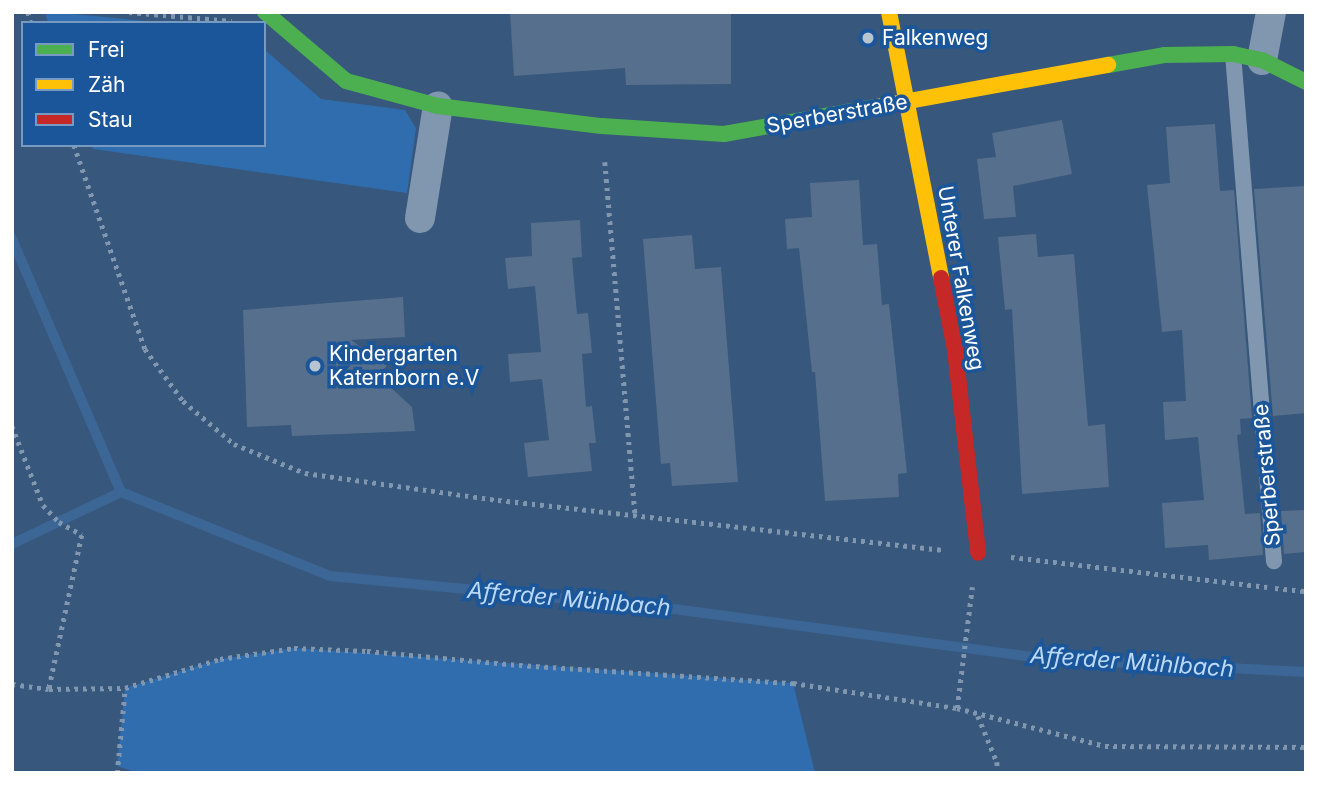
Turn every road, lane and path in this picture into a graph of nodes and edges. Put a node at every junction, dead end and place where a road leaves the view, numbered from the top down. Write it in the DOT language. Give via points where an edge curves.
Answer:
graph roads {
  1 [pos="129,12"];
  2 [pos="889,12"];
  3 [pos="1271,12"];
  4 [pos="266,14"];
  5 [pos="228,21"];
  6 [pos="242,21"];
  7 [pos="1247,57"];
  8 [pos="1306,82"];
  9 [pos="906,102"];
  10 [pos="438,106"];
  11 [pos="602,126"];
  12 [pos="75,147"];
  13 [pos="420,218"];
  14 [pos="12,426"];
  15 [pos="635,516"];
  16 [pos="978,553"];
  17 [pos="1274,561"];
  18 [pos="1306,591"];
  19 [pos="969,608"];
  20 [pos="12,684"];
  21 [pos="125,688"];
  22 [pos="49,689"];
  23 [pos="957,708"];
  24 [pos="978,716"];
  25 [pos="1306,747"];
  26 [pos="117,773"];
  27 [pos="998,773"];
  1 -- 5 [label="path"];
  2 -- 9 [label="street, Unterer Falkenweg"];
  3 -- 7 [label="street"];
  4 -- 6 [label="path"];
  4 -- 10 [label="street, Sperberstraße" via="346,81"];
  7 -- 8 [label="street, Sperberstraße"];
  7 -- 9 [label="street, Sperberstraße" via="1164,54"];
  7 -- 17 [label="lane, Sperberstraße"];
  9 -- 11 [label="street, Sperberstraße" via="724,134"];
  9 -- 16 [label="street, Unterer Falkenweg" via="955,350"];
  10 -- 11 [label="street, Sperberstraße"];
  10 -- 13 [label="street"];
  11 -- 15 [label="path"];
  12 -- 15 [label="path" via="145,349 183,401 234,444 304,473"];
  14 -- 22 [label="path" via="43,505 59,522 82,535"];
  15 -- 16 [label="path"];
  16 -- 18 [label="path"];
  19 -- 23 [label="path"];
  20 -- 22 [label="path"];
  21 -- 22 [label="path"];
  21 -- 23 [label="path" via="220,659 293,648 793,683"];
  21 -- 26 [label="path"];
  23 -- 24 [label="path"];
  24 -- 25 [label="path" via="1105,746"];
  24 -- 27 [label="path"];
}
